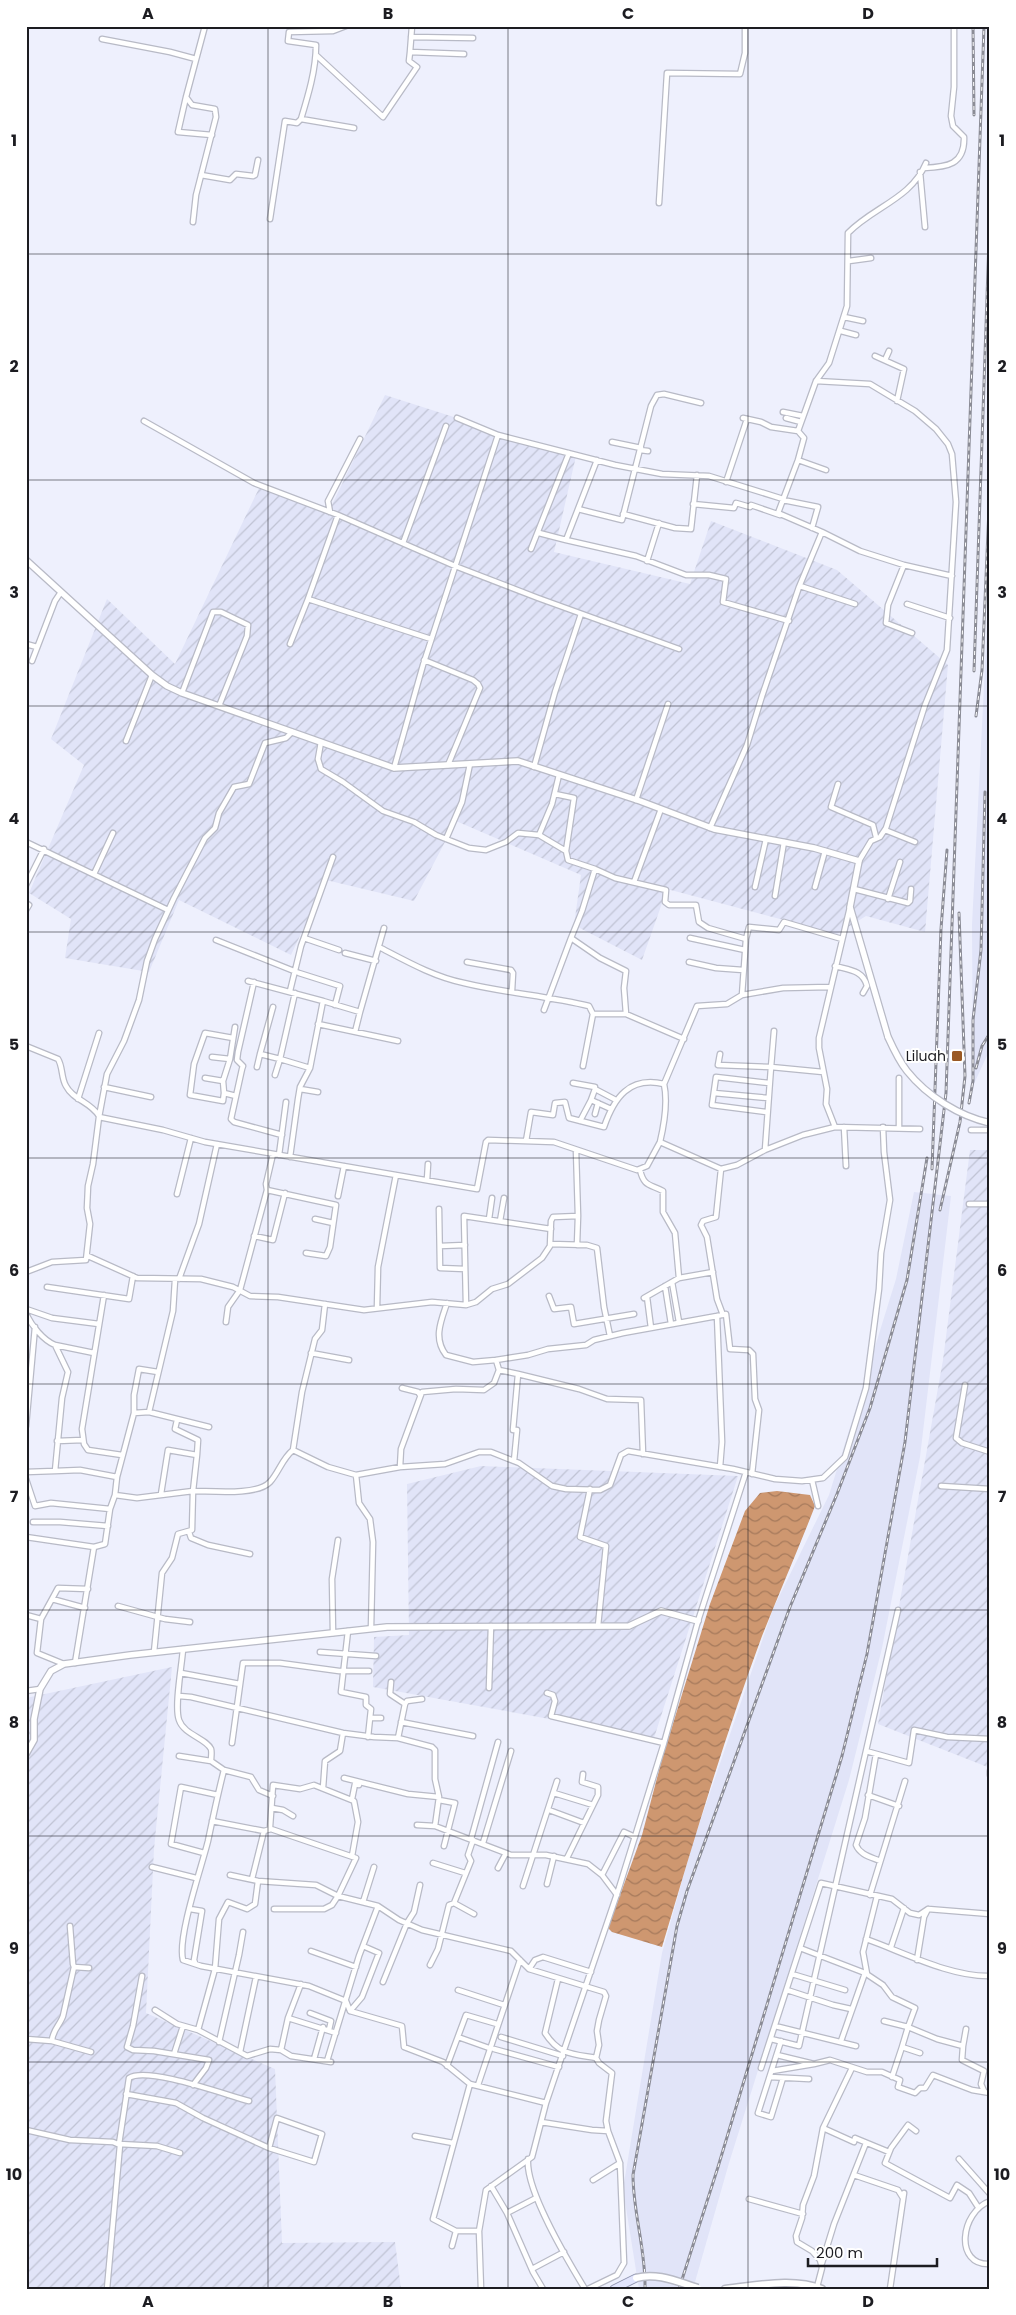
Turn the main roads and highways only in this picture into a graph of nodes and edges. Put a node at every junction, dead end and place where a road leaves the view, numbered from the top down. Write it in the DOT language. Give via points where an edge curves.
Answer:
graph roads {
  1 [pos="636,2278"];
  2 [pos="701,2288"];
  3 [pos="734,2288"];
  4 [pos="819,2288"];
  5 [pos="614,2289"];
  6 [pos="725,2289"];
  1 -- 2 [label="main road, bridge" via="661,2277"];
  1 -- 5 [label="main road"];
  3 -- 4 [label="main road" via="788,2283"];
  3 -- 6 [label="main road"];
}
